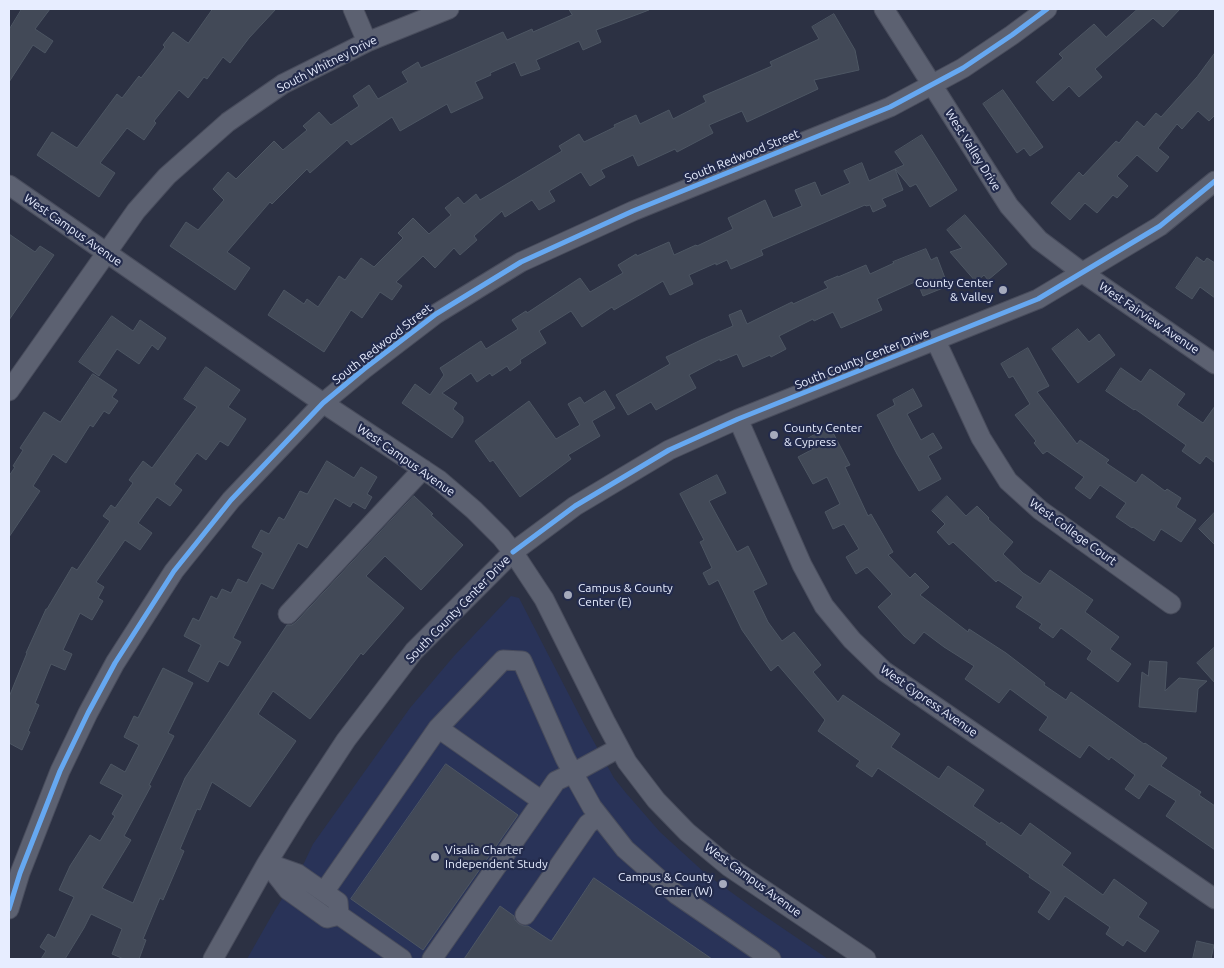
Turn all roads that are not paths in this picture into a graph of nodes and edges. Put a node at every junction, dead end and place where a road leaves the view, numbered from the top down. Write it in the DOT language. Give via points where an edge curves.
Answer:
graph roads {
  1 [pos="353,9"];
  2 [pos="449,9"];
  3 [pos="884,9"];
  4 [pos="1047,9"];
  5 [pos="367,42"];
  6 [pos="932,84"];
  7 [pos="1215,181"];
  8 [pos="9,185"];
  9 [pos="106,252"];
  10 [pos="1083,273"];
  11 [pos="936,341"];
  12 [pos="1215,364"];
  13 [pos="9,391"];
  14 [pos="323,403"];
  15 [pos="738,419"];
  16 [pos="422,469"];
  17 [pos="513,552"];
  18 [pos="1172,604"];
  19 [pos="288,614"];
  20 [pos="438,728"];
  21 [pos="619,748"];
  22 [pos="573,773"];
  23 [pos="542,801"];
  24 [pos="599,816"];
  25 [pos="267,863"];
  26 [pos="324,892"];
  27 [pos="1215,899"];
  28 [pos="9,909"];
  29 [pos="339,915"];
  30 [pos="525,915"];
  31 [pos="390,956"];
  32 [pos="213,959"];
  33 [pos="432,959"];
  34 [pos="771,959"];
  35 [pos="866,959"];
  1 -- 5 [label="street"];
  2 -- 5 [label="street, South Whitney Drive"];
  3 -- 6 [label="street, West Valley Drive"];
  4 -- 6 [label="street, South Redwood Street" via="963,68"];
  5 -- 9 [label="street, South Whitney Drive" via="283,84 228,122 167,176"];
  6 -- 10 [label="street, West Valley Drive" via="1009,206 1039,240"];
  6 -- 14 [label="street, South Redwood Street" via="890,107 633,211 521,262 436,314"];
  7 -- 10 [label="street, South County Center Drive" via="1160,226"];
  8 -- 9 [label="street, West Campus Avenue"];
  9 -- 13 [label="street, South Whitney Drive"];
  9 -- 14 [label="street, West Campus Avenue"];
  10 -- 11 [label="street, South County Center Drive" via="1038,300"];
  10 -- 12 [label="street, West Fairview Avenue"];
  11 -- 15 [label="street, South County Center Drive"];
  11 -- 18 [label="street, West College Court" via="982,438 1008,481 1040,510"];
  14 -- 16 [label="street, West Campus Avenue"];
  14 -- 28 [label="street, South Redwood Street" via="231,500 174,571 115,663 60,771 20,872"];
  15 -- 17 [label="street, South County Center Drive" via="669,450 575,506"];
  15 -- 27 [label="street, West Cypress Avenue" via="802,565 824,606 852,640 884,671"];
  16 -- 17 [label="street, West Campus Avenue" via="474,510"];
  16 -- 19 [label="street"];
  17 -- 21 [label="street, West Campus Avenue" via="544,599"];
  17 -- 25 [label="street, South County Center Drive" via="414,651 346,740"];
  20 -- 22 [label="street" via="503,660 522,661"];
  20 -- 23 [label="street"];
  20 -- 26 [label="street"];
  21 -- 22 [label="street"];
  21 -- 35 [label="street, West Campus Avenue" via="656,800 687,832 728,866"];
  22 -- 23 [label="street" via="556,781"];
  22 -- 24 [label="street"];
  23 -- 33 [label="street"];
  24 -- 30 [label="street" via="588,824"];
  24 -- 34 [label="street" via="625,849 676,894"];
  25 -- 26 [label="street" via="298,874"];
  25 -- 29 [label="street" via="288,890 327,918"];
  25 -- 32 [label="street, South County Center Drive"];
  26 -- 29 [label="street" via="338,902"];
  29 -- 31 [label="street"];
}
